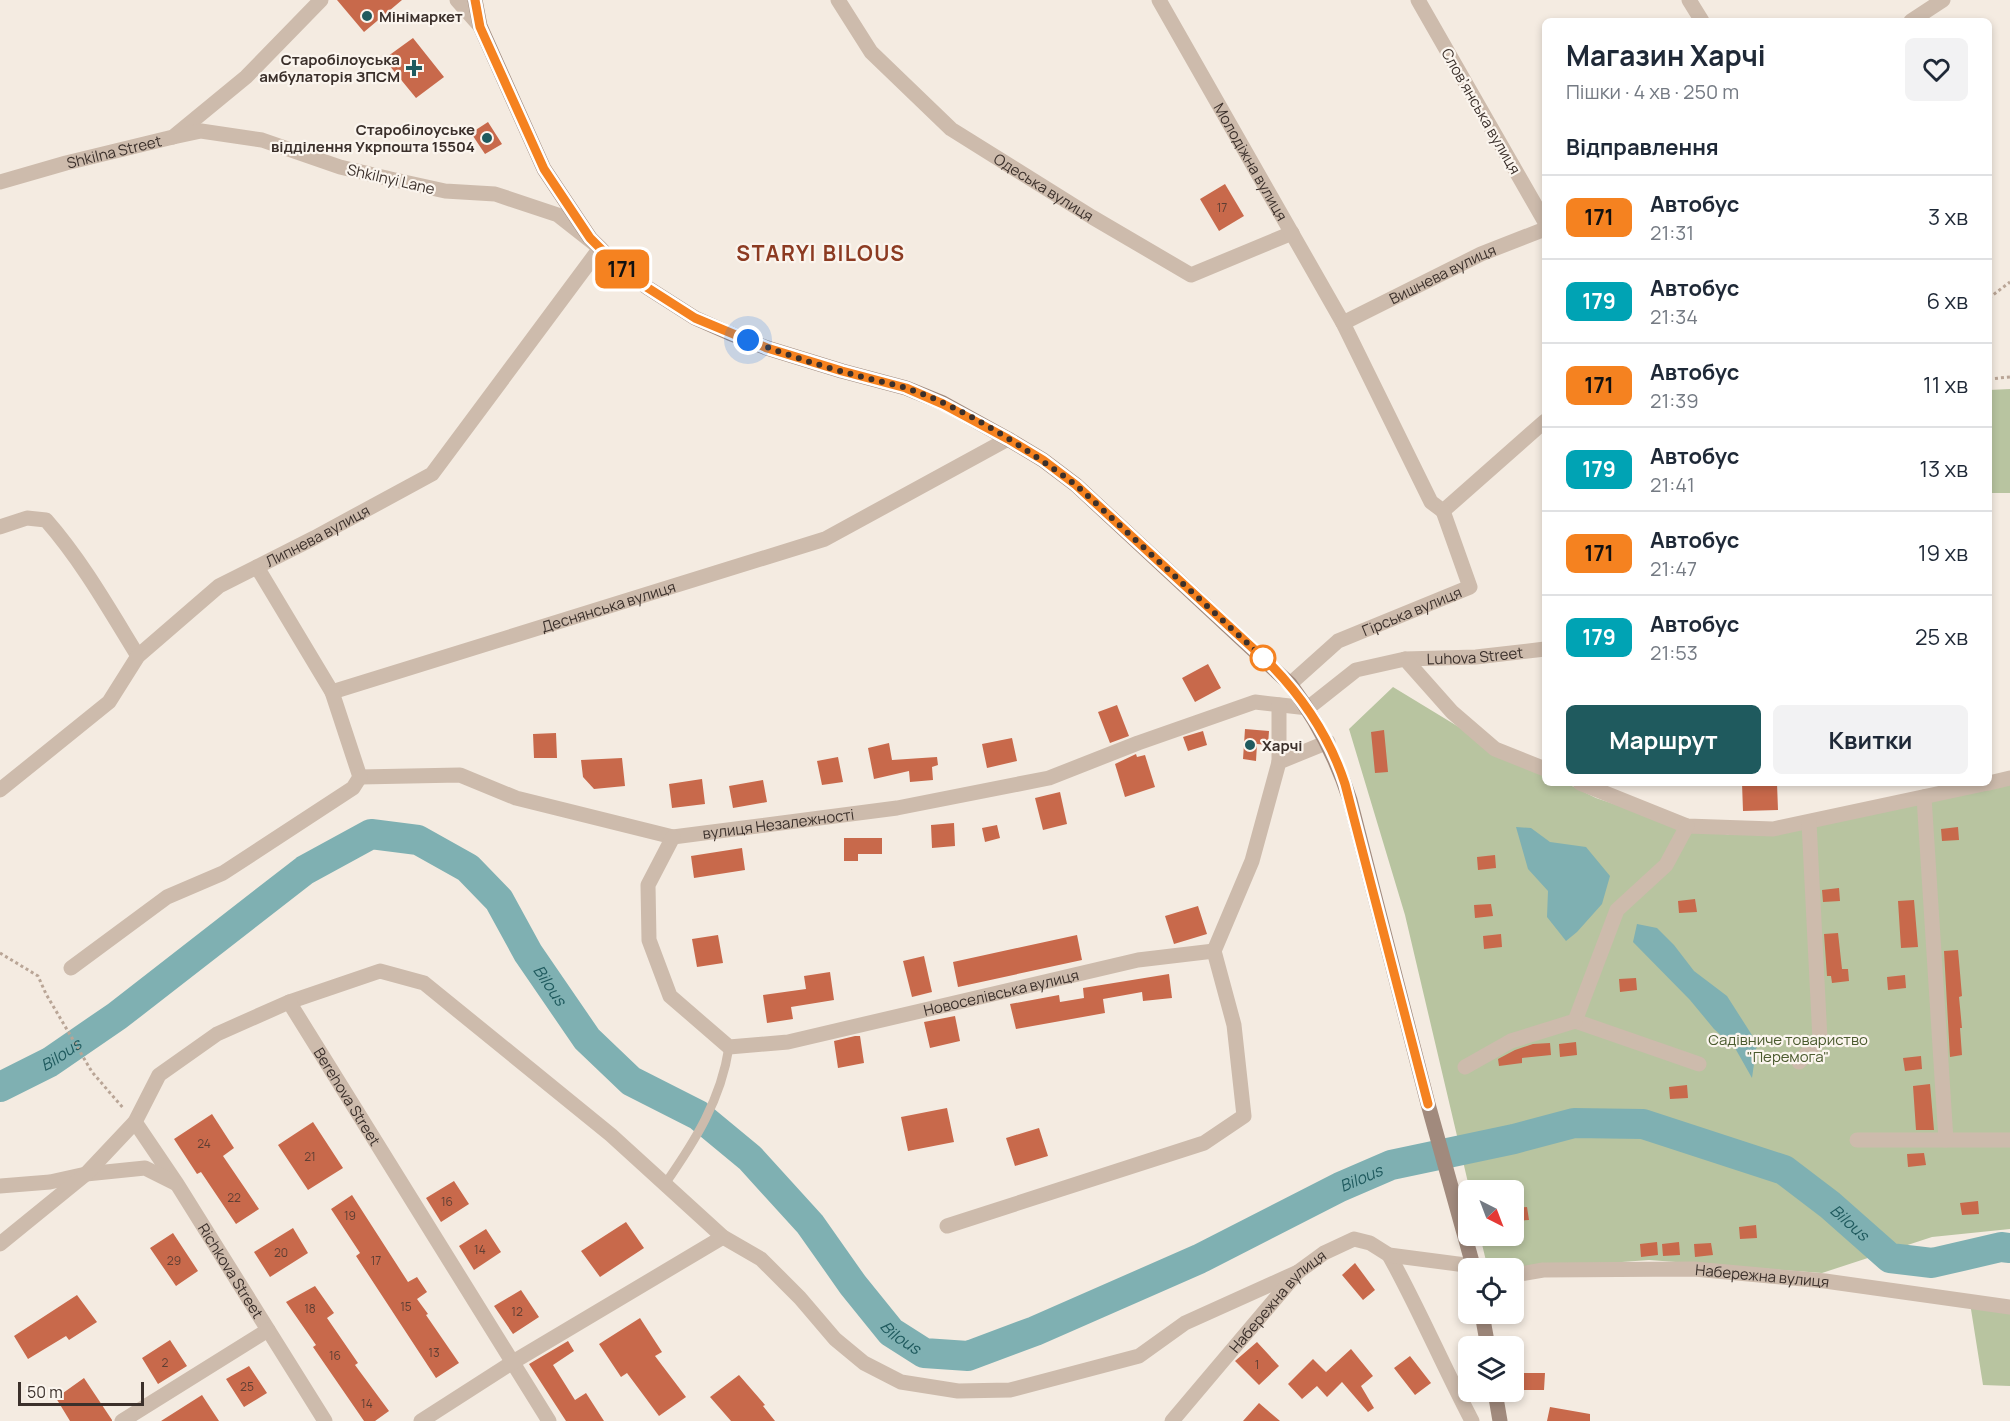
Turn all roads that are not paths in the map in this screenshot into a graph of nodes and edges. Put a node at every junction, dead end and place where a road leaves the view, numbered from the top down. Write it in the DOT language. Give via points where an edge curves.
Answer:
graph roads {
  1 [pos="321,0"];
  2 [pos="457,0"];
  3 [pos="475,0"];
  4 [pos="838,0"];
  5 [pos="1159,0"];
  6 [pos="1418,0"];
  7 [pos="1689,0"];
  8 [pos="1943,0"];
  9 [pos="1700,18"];
  10 [pos="1916,18"];
  11 [pos="480,27"];
  12 [pos="173,137"];
  13 [pos="1,184"];
  14 [pos="1542,217"];
  15 [pos="1542,230"];
  16 [pos="1292,233"];
  17 [pos="600,248"];
  18 [pos="1343,322"];
  19 [pos="1542,424"];
  20 [pos="1008,439"];
  21 [pos="1443,511"];
  22 [pos="0,527"];
  23 [pos="257,567"];
  24 [pos="1542,649"];
  25 [pos="138,656"];
  26 [pos="1404,659"];
  27 [pos="1290,684"];
  28 [pos="332,692"];
  29 [pos="1279,705"];
  30 [pos="1308,708"];
  31 [pos="1328,742"];
  32 [pos="1279,762"];
  33 [pos="1542,768"];
  34 [pos="360,777"];
  35 [pos="2010,778"];
  36 [pos="1992,782"];
  37 [pos="1587,786"];
  38 [pos="1975,786"];
  39 [pos="0,790"];
  40 [pos="1924,797"];
  41 [pos="1809,822"];
  42 [pos="1687,826"];
  43 [pos="673,837"];
  44 [pos="1214,951"];
  45 [pos="71,968"];
  46 [pos="289,1002"];
  47 [pos="1575,1021"];
  48 [pos="729,1047"];
  49 [pos="1799,1062"];
  50 [pos="1699,1064"];
  51 [pos="1465,1067"];
  52 [pos="135,1122"];
  53 [pos="1857,1140"];
  54 [pos="1946,1140"];
  55 [pos="2010,1140"];
  56 [pos="86,1174"];
  57 [pos="177,1184"];
  58 [pos="665,1185"];
  59 [pos="0,1186"];
  60 [pos="947,1226"];
  61 [pos="723,1237"];
  62 [pos="0,1244"];
  63 [pos="1389,1255"];
  64 [pos="1473,1258"];
  65 [pos="1458,1264"];
  66 [pos="1298,1272"];
  67 [pos="1524,1273"];
  68 [pos="2010,1307"];
  69 [pos="268,1330"];
  70 [pos="513,1362"];
  71 [pos="1497,1402"];
  72 [pos="122,1421"];
  73 [pos="325,1421"];
  74 [pos="421,1421"];
  75 [pos="549,1421"];
  76 [pos="1172,1421"];
  77 [pos="1472,1421"];
  78 [pos="1500,1421"];
  1 -- 12 [label="street, Shkilna Street" via="246,77"];
  2 -- 11 [label="street"];
  3 -- 11 [label="main road"];
  4 -- 16 [label="street, Одеська вулиця" via="871,52 951,129 1191,275"];
  5 -- 16 [label="street, Молодіжна вулиця"];
  6 -- 14 [label="street, Словʼянська вулиця"];
  7 -- 9 [label="street"];
  8 -- 10 [label="street"];
  11 -- 17 [label="main road" via="544,169"];
  12 -- 13 [label="street, Shkilna Street" via="66,163"];
  12 -- 17 [label="street, Shkilnyi Lane" via="201,131 262,140 395,180 445,191 495,194 558,215"];
  15 -- 18 [label="street, Вишнева вулиця" via="1481,254"];
  16 -- 18 [label="street, Молодіжна вулиця"];
  17 -- 20 [label="main road" via="619,267 695,318 767,348 906,388"];
  17 -- 23 [label="street, Липнева вулиця" via="432,474"];
  18 -- 21 [label="street, Молодіжна вулиця" via="1431,502"];
  19 -- 21 [label="street"];
  20 -- 27 [label="main road" via="1076,485"];
  20 -- 28 [label="street, Деснянська вулиця" via="825,538"];
  21 -- 27 [label="street, Гірська вулиця" via="1470,587 1338,641"];
  22 -- 25 [label="street" via="27,518 45,520 70,549"];
  23 -- 25 [label="street, Липнева вулиця" via="219,586"];
  23 -- 28 [label="street"];
  24 -- 26 [label="street, Luhova Street" via="1476,657"];
  25 -- 39 [label="street, Липнева вулиця" via="109,702"];
  26 -- 30 [label="street, Luhova Street" via="1356,670"];
  26 -- 33 [label="street" via="1452,712 1496,749"];
  27 -- 30 [label="main road"];
  28 -- 34 [label="street"];
  29 -- 30 [label="street, вулиця Незалежності"];
  29 -- 32 [label="street"];
  29 -- 43 [label="street, вулиця Незалежності" via="1255,702 1049,778 897,808"];
  30 -- 31 [label="main road"];
  31 -- 32 [label="street"];
  31 -- 64 [label="main road" via="1350,800 1428,1104"];
  32 -- 44 [label="street" via="1252,861"];
  34 -- 43 [label="street, вулиця Незалежності" via="460,775 516,798"];
  34 -- 45 [label="street" via="353,788 223,873 167,897"];
  35 -- 36 [label="street"];
  37 -- 42 [label="street"];
  38 -- 40 [label="street"];
  40 -- 41 [label="street"];
  40 -- 54 [label="street"];
  41 -- 42 [label="street" via="1773,829"];
  41 -- 49 [label="street" via="1821,1040"];
  42 -- 47 [label="street" via="1666,865 1617,909"];
  43 -- 48 [label="street" via="648,885 649,940 670,996"];
  44 -- 48 [label="street, Новоселівська вулиця" via="1138,960 788,1042"];
  44 -- 60 [label="street" via="1234,1025 1244,1116 1204,1143"];
  46 -- 52 [label="street" via="217,1034 159,1075"];
  46 -- 58 [label="street" via="380,971 424,983 602,1128"];
  46 -- 70 [label="street, Berehova Street"];
  47 -- 50 [label="street"];
  47 -- 51 [label="street" via="1511,1041"];
  48 -- 58 [label="lane" via="712,1107"];
  52 -- 56 [label="street"];
  52 -- 57 [label="street, Richkova Street"];
  53 -- 54 [label="street"];
  54 -- 55 [label="street"];
  56 -- 57 [label="street" via="145,1168"];
  56 -- 59 [label="street"];
  56 -- 62 [label="street"];
  57 -- 69 [label="street, Richkova Street"];
  58 -- 61 [label="street"];
  61 -- 66 [label="street" via="761,1259 835,1339 864,1363 901,1382 958,1391 1010,1390 1139,1356 1185,1323"];
  61 -- 70 [label="street"];
  63 -- 65 [label="street, Набережна вулиця"];
  63 -- 66 [label="street, Набережна вулиця" via="1370,1243 1354,1239 1324,1253"];
  63 -- 77 [label="street"];
  66 -- 76 [label="street, Набережна вулиця"];
  67 -- 68 [label="street, Набережна вулиця" via="1694,1269 1825,1281"];
  69 -- 72 [label="street"];
  69 -- 73 [label="street, Richkova Street"];
  70 -- 74 [label="street"];
  70 -- 75 [label="street, Berehova Street"];
  71 -- 78 [label="main road"];
}
